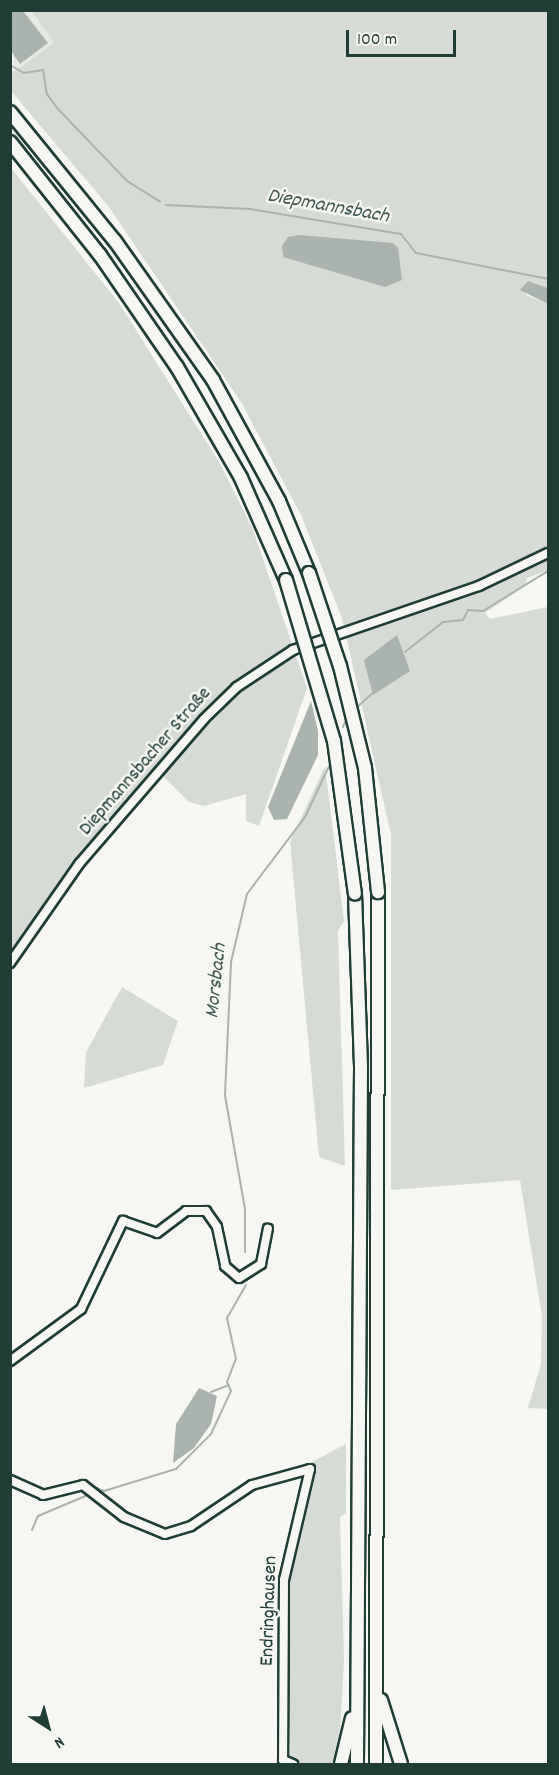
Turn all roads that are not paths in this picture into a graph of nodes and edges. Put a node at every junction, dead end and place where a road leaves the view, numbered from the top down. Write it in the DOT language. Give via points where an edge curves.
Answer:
graph roads {
  1 [pos="10,112"];
  2 [pos="10,142"];
  3 [pos="549,553"];
  4 [pos="10,963"];
  5 [pos="268,1229"];
  6 [pos="10,1361"];
  7 [pos="10,1480"];
  8 [pos="376,1676"];
  9 [pos="357,1687"];
  10 [pos="293,1764"];
  11 [pos="341,1764"];
  12 [pos="357,1764"];
  13 [pos="376,1764"];
  14 [pos="401,1764"];
  1 -- 8 [label="highway, bridge" via="115,241 213,380 279,501 309,573 340,666 365,768 378,892"];
  2 -- 9 [label="highway, bridge" via="100,255 177,367 241,478 286,580 334,741 355,894 361,1056"];
  3 -- 4 [label="street, Diepmannsbacher Straße" via="479,586 293,650 237,687 204,719 79,864"];
  5 -- 6 [label="street" via="261,1264 239,1278 225,1266 217,1227 206,1211 186,1211 157,1233 123,1221 81,1309"];
  7 -- 10 [label="street, Endringhausen" via="43,1495 83,1485 130,1520 156,1532 180,1532 252,1485 310,1469 284,1580 283,1760"];
  8 -- 13 [label="highway"];
  8 -- 14 [label="highway" via="387,1729"];
  9 -- 11 [label="highway"];
  9 -- 12 [label="highway"];
}
